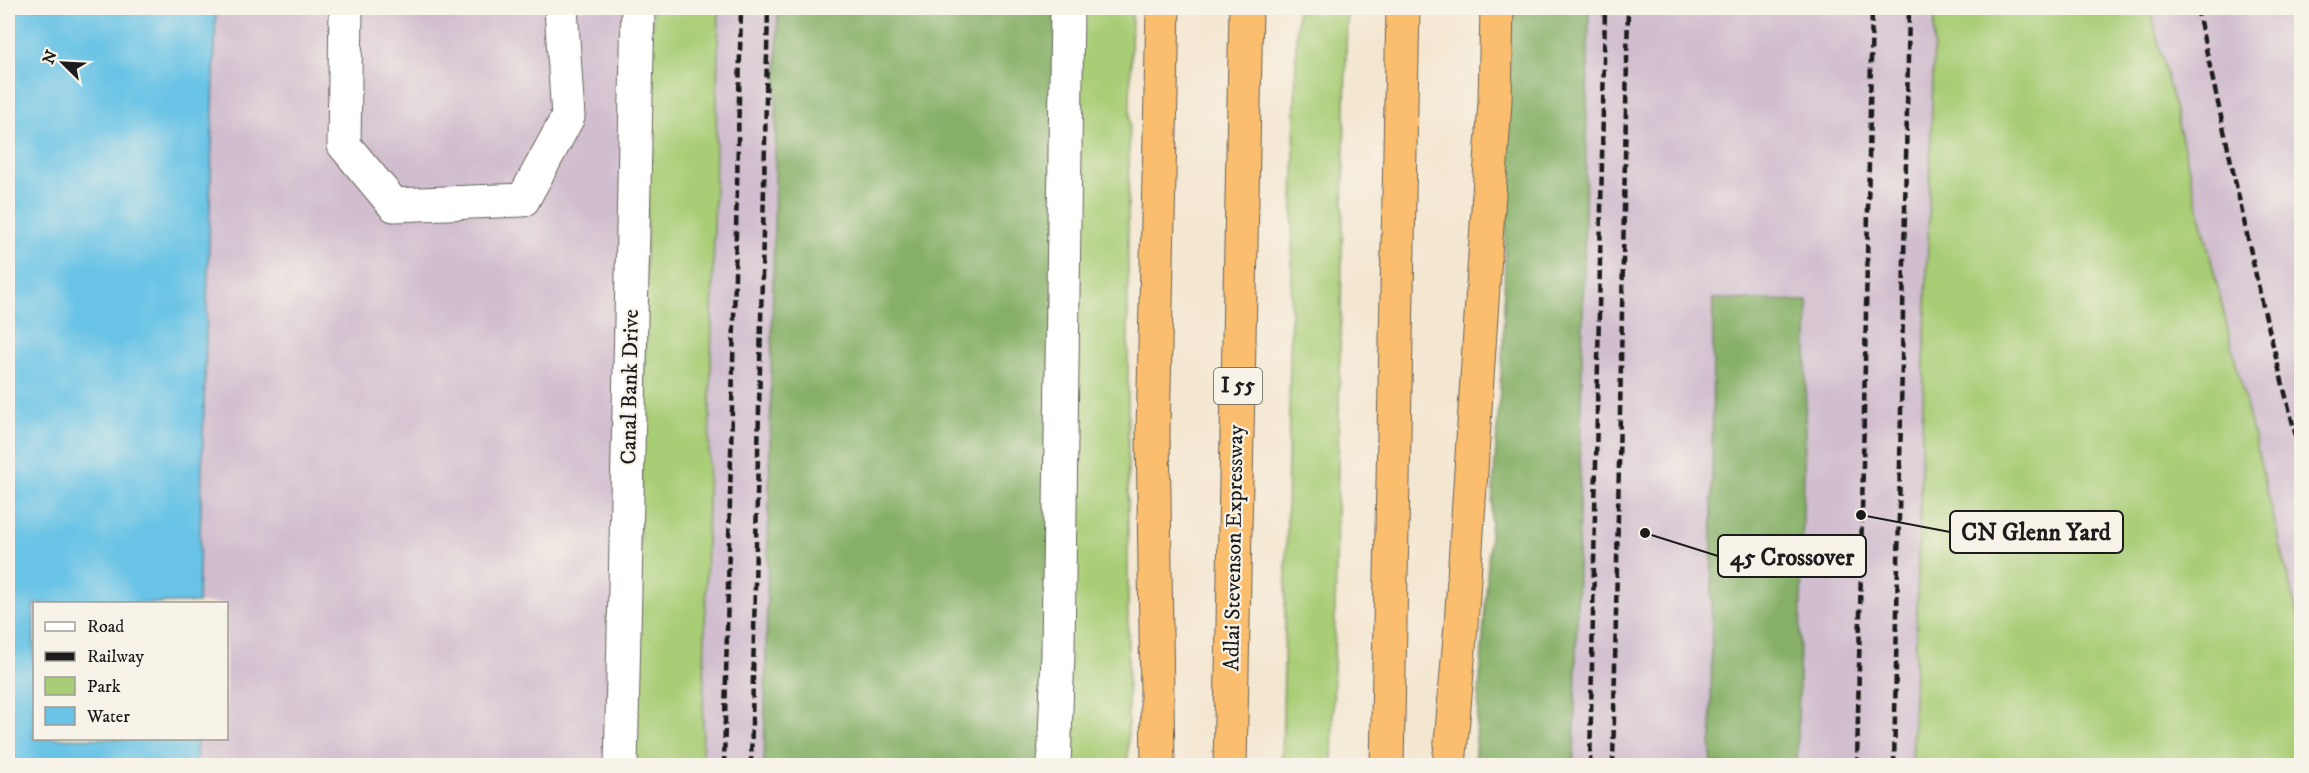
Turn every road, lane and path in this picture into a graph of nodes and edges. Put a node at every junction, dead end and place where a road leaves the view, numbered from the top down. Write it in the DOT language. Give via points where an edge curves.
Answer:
graph roads {
  1 [pos="346,8"];
  2 [pos="561,8"];
  3 [pos="638,8"];
  4 [pos="1067,8"];
  5 [pos="1163,8"];
  6 [pos="1246,8"];
  7 [pos="1403,8"];
  8 [pos="1497,8"];
  9 [pos="621,765"];
  10 [pos="1054,765"];
  11 [pos="1158,765"];
  12 [pos="1230,765"];
  13 [pos="1387,765"];
  14 [pos="1449,765"];
  1 -- 2 [label="lane" via="344,145 394,205 523,200 568,117"];
  3 -- 9 [label="lane, Canal Bank Drive"];
  4 -- 10 [label="lane"];
  5 -- 11 [label="highway" via="1153,431"];
  6 -- 12 [label="highway, Adlai Stevenson Expressway / I 55"];
  7 -- 13 [label="highway"];
  8 -- 14 [label="highway" via="1495,101"];
}
